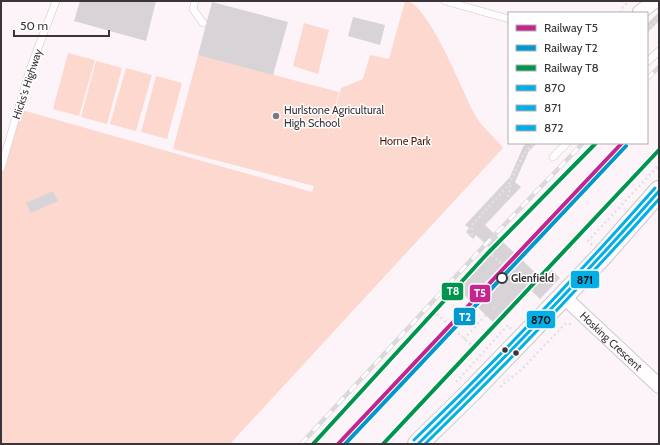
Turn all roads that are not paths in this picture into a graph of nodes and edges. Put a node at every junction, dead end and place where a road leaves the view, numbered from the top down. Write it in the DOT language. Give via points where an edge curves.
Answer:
graph roads {
  1 [pos="56,1"];
  2 [pos="195,1"];
  3 [pos="446,1"];
  4 [pos="655,1"];
  5 [pos="640,12"];
  6 [pos="508,19"];
  7 [pos="203,23"];
  8 [pos="659,51"];
  9 [pos="648,61"];
  10 [pos="566,144"];
  11 [pos="553,157"];
  12 [pos="1,168"];
  13 [pos="659,191"];
  14 [pos="563,296"];
  15 [pos="656,378"];
  16 [pos="418,444"];
  1 -- 12 [label="lane, Hicks's Highway" via="30,69"];
  2 -- 7 [label="lane" via="193,9"];
  3 -- 6 [label="lane"];
  4 -- 5 [label="street"];
  8 -- 9 [label="lane"];
  10 -- 11 [label="lane"];
  13 -- 14 [label="street"];
  14 -- 15 [label="street, Hosking Crescent"];
  14 -- 16 [label="street"];
}
